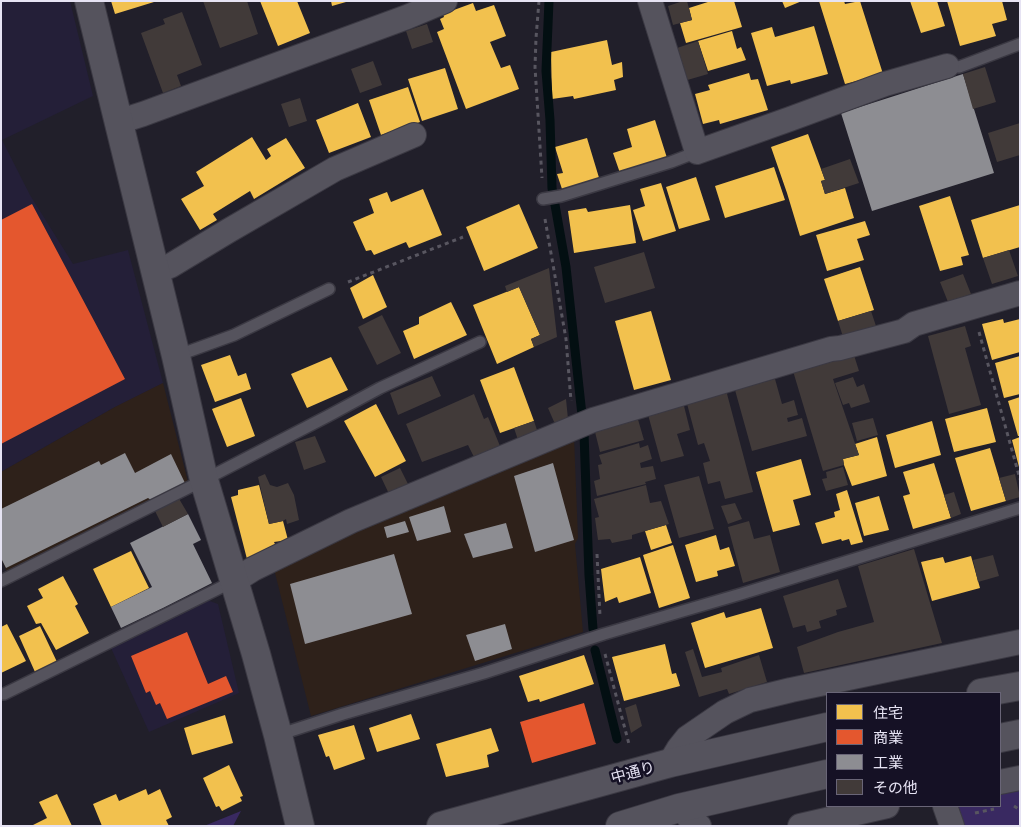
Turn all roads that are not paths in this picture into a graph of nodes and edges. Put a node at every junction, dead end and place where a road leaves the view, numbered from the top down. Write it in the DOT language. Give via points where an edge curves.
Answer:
graph roads {
  1 [pos="89,1"];
  2 [pos="445,1"];
  3 [pos="650,1"];
  4 [pos="405,9"];
  5 [pos="1020,44"];
  6 [pos="947,66"];
  7 [pos="118,122"];
  8 [pos="414,135"];
  9 [pos="697,152"];
  10 [pos="543,200"];
  11 [pos="156,272"];
  12 [pos="328,289"];
  13 [pos="1020,293"];
  14 [pos="480,342"];
  15 [pos="176,356"];
  16 [pos="204,480"];
  17 [pos="1020,508"];
  18 [pos="1,581"];
  19 [pos="234,581"];
  20 [pos="1020,642"];
  21 [pos="1020,686"];
  22 [pos="987,692"];
  23 [pos="1,694"];
  24 [pos="826,727"];
  25 [pos="1020,734"];
  26 [pos="278,735"];
  27 [pos="1001,738"];
  28 [pos="670,763"];
  29 [pos="826,774"];
  30 [pos="1020,778"];
  31 [pos="1001,782"];
  32 [pos="883,807"];
  33 [pos="945,807"];
  34 [pos="679,808"];
  35 [pos="300,826"];
  36 [pos="441,826"];
  37 [pos="620,826"];
  38 [pos="699,826"];
  39 [pos="800,826"];
  40 [pos="952,826"];
  1 -- 7 [label="street"];
  2 -- 4 [label="street"];
  3 -- 9 [label="street"];
  4 -- 7 [label="street"];
  5 -- 6 [label="lane" via="959,67"];
  6 -- 9 [label="street" via="885,84"];
  7 -- 11 [label="street"];
  8 -- 11 [label="street" via="335,169"];
  9 -- 10 [label="lane"];
  11 -- 15 [label="street"];
  12 -- 15 [label="lane" via="234,335"];
  13 -- 19 [label="street" via="914,324 904,331 831,349 593,420 351,521"];
  14 -- 16 [label="lane" via="380,388"];
  15 -- 16 [label="street"];
  16 -- 18 [label="lane"];
  16 -- 19 [label="street"];
  17 -- 26 [label="lane"];
  19 -- 23 [label="lane"];
  19 -- 26 [label="street"];
  20 -- 28 [label="street" via="750,700 725,712 687,738"];
  21 -- 22 [label="street"];
  24 -- 28 [label="street, 中通り"];
  25 -- 27 [label="street"];
  26 -- 35 [label="street"];
  28 -- 36 [label="street, 中通り"];
  29 -- 34 [label="street"];
  30 -- 31 [label="street"];
  32 -- 39 [label="street"];
  33 -- 40 [label="street"];
  34 -- 37 [label="street"];
  34 -- 38 [label="street"];
}
